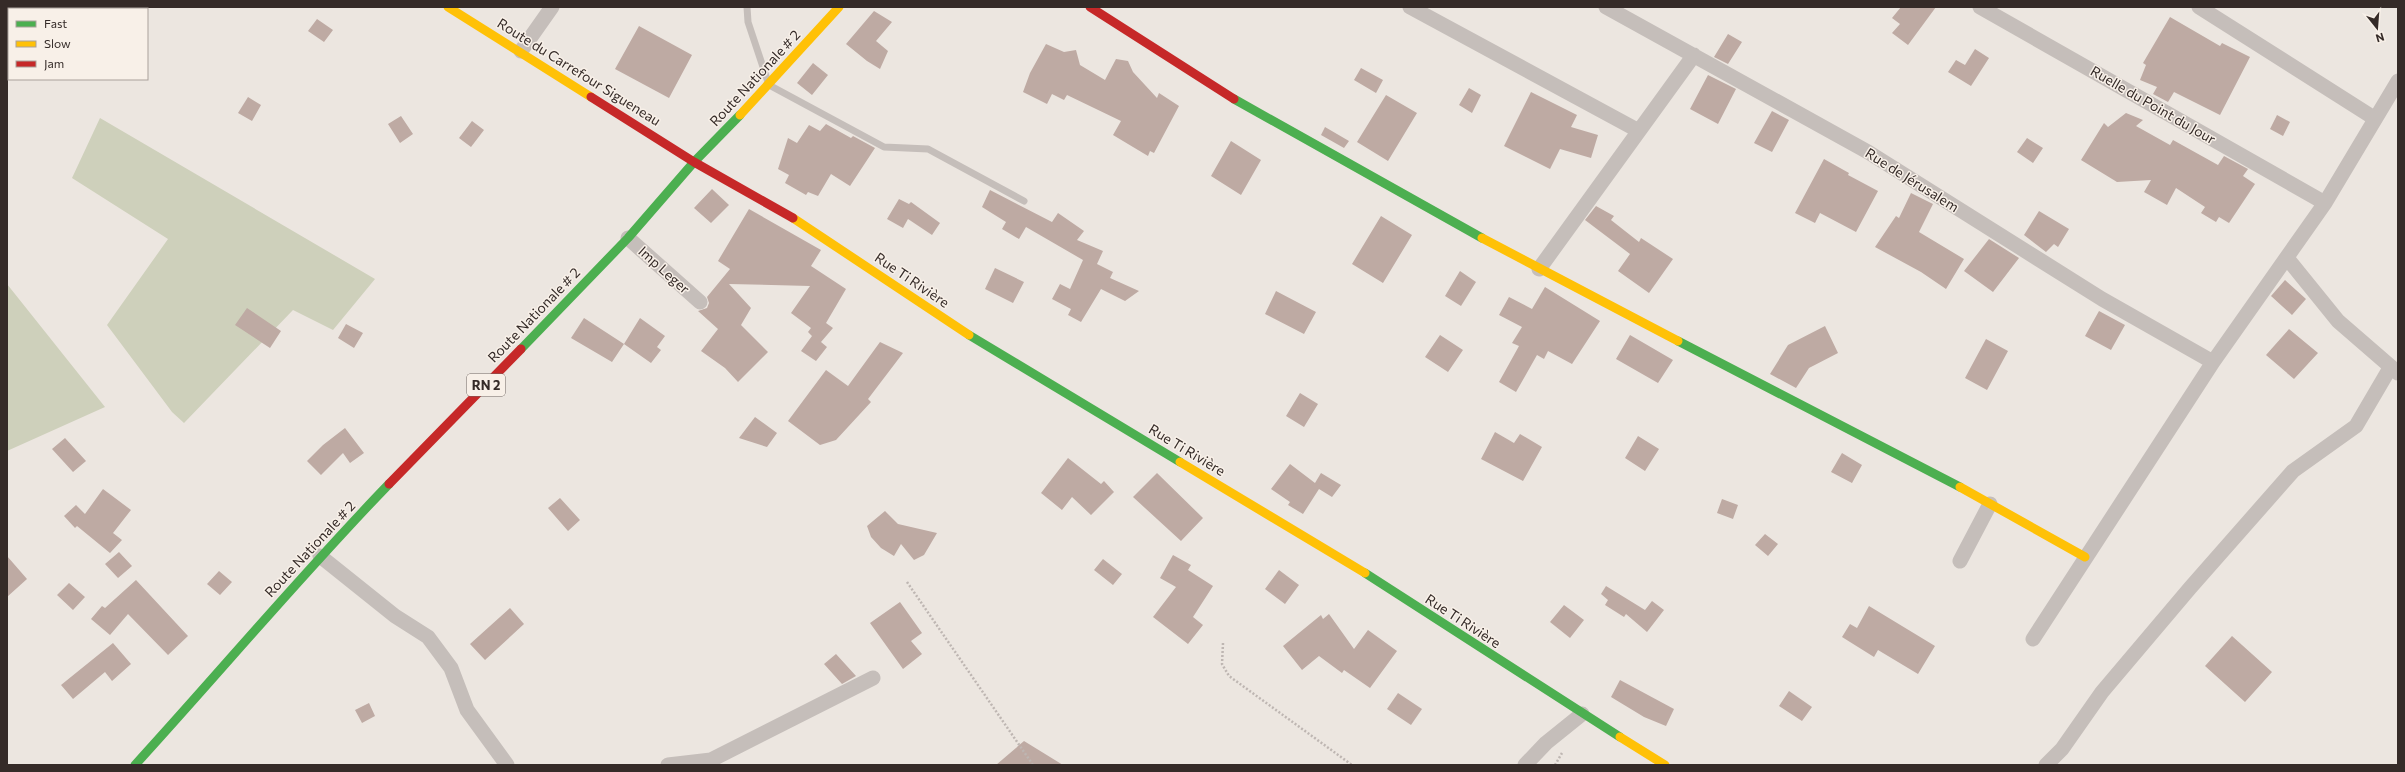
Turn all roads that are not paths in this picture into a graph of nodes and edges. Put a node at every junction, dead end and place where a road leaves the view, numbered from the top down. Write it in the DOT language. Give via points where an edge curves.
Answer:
graph roads {
  1 [pos="448,7"];
  2 [pos="552,7"];
  3 [pos="747,7"];
  4 [pos="839,7"];
  5 [pos="1090,7"];
  6 [pos="1410,7"];
  7 [pos="1606,7"];
  8 [pos="1980,7"];
  9 [pos="2199,7"];
  10 [pos="521,51"];
  11 [pos="1694,55"];
  12 [pos="2398,80"];
  13 [pos="769,85"];
  14 [pos="2374,118"];
  15 [pos="1639,131"];
  16 [pos="694,162"];
  17 [pos="1024,201"];
  18 [pos="2325,203"];
  19 [pos="628,238"];
  20 [pos="2287,258"];
  21 [pos="1539,269"];
  22 [pos="700,302"];
  23 [pos="2213,362"];
  24 [pos="2394,371"];
  25 [pos="1990,504"];
  26 [pos="320,556"];
  27 [pos="2085,557"];
  28 [pos="1960,561"];
  29 [pos="2033,639"];
  30 [pos="873,678"];
  31 [pos="1582,714"];
  32 [pos="135,765"];
  33 [pos="507,765"];
  34 [pos="668,765"];
  35 [pos="1525,765"];
  36 [pos="1665,765"];
  37 [pos="2046,765"];
  1 -- 10 [label="street, Route du Carrefour Sigueneau"];
  2 -- 10 [label="street"];
  3 -- 13 [label="lane" via="748,22"];
  4 -- 13 [label="street, Route Nationale # 2 / RN 2"];
  5 -- 21 [label="street" via="1254,112"];
  6 -- 15 [label="street"];
  7 -- 11 [label="street, Rue de Jérusalem"];
  8 -- 18 [label="street, Ruelle du Point du Jour"];
  9 -- 14 [label="street"];
  10 -- 16 [label="street, Route du Carrefour Sigueneau"];
  11 -- 15 [label="street"];
  11 -- 23 [label="street, Rue de Jérusalem" via="1868,152 2102,299"];
  12 -- 14 [label="street"];
  13 -- 16 [label="street, Route Nationale # 2 / RN 2"];
  13 -- 17 [label="lane" via="884,147 928,149"];
  14 -- 18 [label="street"];
  15 -- 21 [label="street"];
  16 -- 19 [label="street, Route Nationale # 2 / RN 2"];
  16 -- 31 [label="street, Rue Ti Rivière" via="813,230 970,336 1376,580"];
  18 -- 20 [label="street"];
  19 -- 22 [label="street, Imp Leger"];
  19 -- 26 [label="street, Route Nationale # 2 / RN 2"];
  20 -- 23 [label="street"];
  20 -- 24 [label="street" via="2338,321"];
  21 -- 25 [label="street" via="1909,459"];
  23 -- 27 [label="street"];
  24 -- 37 [label="street" via="2356,426 2293,471 2107,686 2062,749"];
  25 -- 27 [label="street"];
  25 -- 28 [label="street"];
  26 -- 32 [label="street, Route Nationale # 2 / RN 2"];
  26 -- 33 [label="street" via="395,616 428,637 451,668 467,710"];
  27 -- 29 [label="street"];
  30 -- 34 [label="street" via="711,760"];
  31 -- 35 [label="street" via="1546,743"];
  31 -- 36 [label="street, Rue Ti Rivière"];
}
